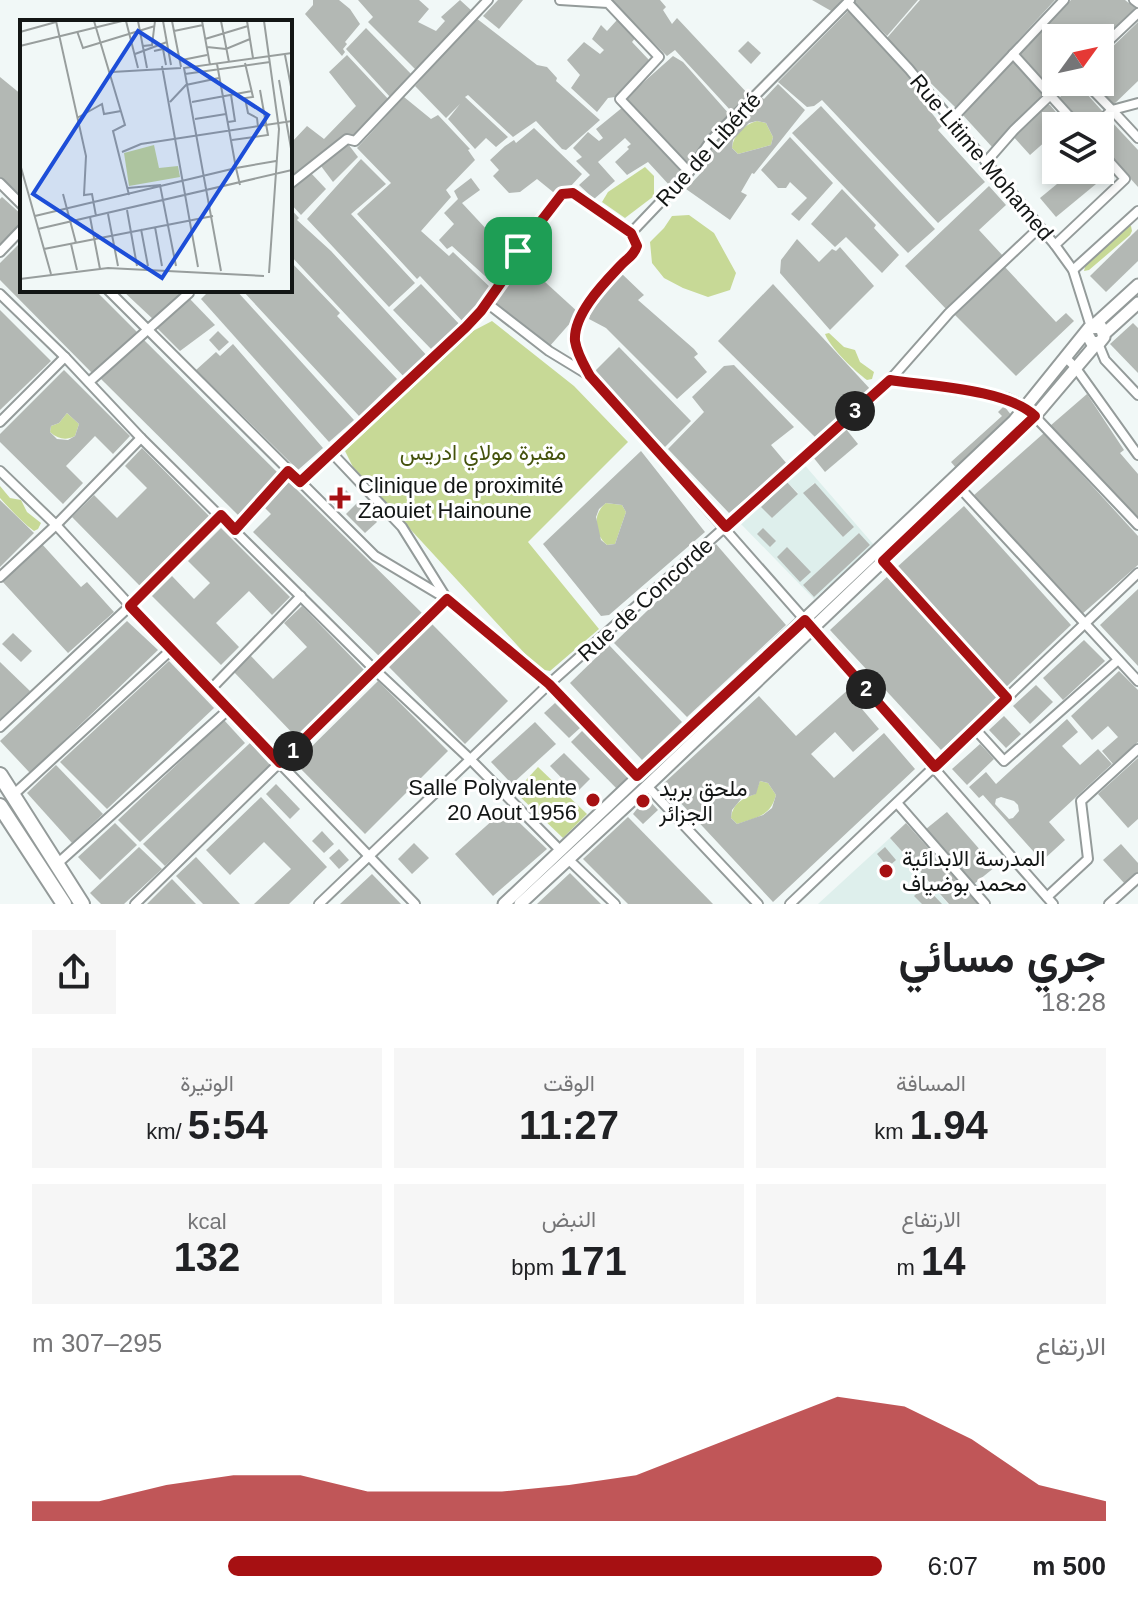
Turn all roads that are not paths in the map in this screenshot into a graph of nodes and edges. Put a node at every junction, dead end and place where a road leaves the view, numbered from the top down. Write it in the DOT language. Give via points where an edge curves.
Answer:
graph roads {
  1 [pos="488,0"];
  2 [pos="560,0"];
  3 [pos="1064,0"];
  4 [pos="849,1"];
  5 [pos="1138,13"];
  6 [pos="1114,36"];
  7 [pos="1013,54"];
  8 [pos="1042,86"];
  9 [pos="1049,96"];
  10 [pos="1051,96"];
  11 [pos="1098,96"];
  12 [pos="1138,103"];
  13 [pos="1112,110"];
  14 [pos="1065,112"];
  15 [pos="952,119"];
  16 [pos="1138,138"];
  17 [pos="986,162"];
  18 [pos="1114,167"];
  19 [pos="689,172"];
  20 [pos="292,182"];
  21 [pos="0,183"];
  22 [pos="20,203"];
  23 [pos="1138,211"];
  24 [pos="1040,227"];
  25 [pos="20,231"];
  26 [pos="631,233"];
  27 [pos="1055,245"];
  28 [pos="0,252"];
  29 [pos="1073,270"];
  30 [pos="1138,285"];
  31 [pos="110,292"];
  32 [pos="188,292"];
  33 [pos="0,294"];
  34 [pos="487,303"];
  35 [pos="1136,308"];
  36 [pos="1090,329"];
  37 [pos="148,330"];
  38 [pos="1100,340"];
  39 [pos="65,357"];
  40 [pos="1065,357"];
  41 [pos="1075,367"];
  42 [pos="590,376"];
  43 [pos="890,380"];
  44 [pos="89,382"];
  45 [pos="1138,395"];
  46 [pos="1026,407"];
  47 [pos="1035,416"];
  48 [pos="0,422"];
  49 [pos="141,438"];
  50 [pos="331,452"];
  51 [pos="1138,455"];
  52 [pos="0,471"];
  53 [pos="288,471"];
  54 [pos="300,482"];
  55 [pos="960,488"];
  56 [pos="221,515"];
  57 [pos="56,525"];
  58 [pos="1138,525"];
  59 [pos="726,527"];
  60 [pos="235,530"];
  61 [pos="883,561"];
  62 [pos="1138,573"];
  63 [pos="0,577"];
  64 [pos="301,596"];
  65 [pos="447,599"];
  66 [pos="130,606"];
  67 [pos="809,625"];
  68 [pos="1085,625"];
  69 [pos="171,650"];
  70 [pos="1118,660"];
  71 [pos="376,671"];
  72 [pos="1138,681"];
  73 [pos="549,684"];
  74 [pos="210,690"];
  75 [pos="1007,698"];
  76 [pos="228,710"];
  77 [pos="0,727"];
  78 [pos="975,729"];
  79 [pos="1138,749"];
  80 [pos="470,759"];
  81 [pos="280,763"];
  82 [pos="935,767"];
  83 [pos="0,775"];
  84 [pos="637,776"];
  85 [pos="647,786"];
  86 [pos="13,795"];
  87 [pos="897,803"];
  88 [pos="0,806"];
  89 [pos="370,855"];
  90 [pos="565,855"];
  91 [pos="57,864"];
  92 [pos="1138,878"];
  93 [pos="1050,901"];
  94 [pos="64,904"];
  95 [pos="82,904"];
  96 [pos="135,904"];
  97 [pos="319,904"];
  98 [pos="415,904"];
  99 [pos="504,904"];
  100 [pos="520,904"];
  101 [pos="615,904"];
  102 [pos="758,904"];
  103 [pos="790,904"];
  104 [pos="985,904"];
  105 [pos="1109,904"];
  1 -- 20 [label="street" via="355,141 347,139"];
  2 -- 19 [label="street" via="608,3 659,57 620,99"];
  3 -- 7 [label="street"];
  4 -- 15 [label="street, Rue Litime Mohamed"];
  4 -- 19 [label="street, Rue de Libérté" via="712,139"];
  5 -- 6 [label="street"];
  7 -- 8 [label="street"];
  7 -- 15 [label="street"];
  9 -- 17 [label="street"];
  10 -- 14 [label="street"];
  11 -- 13 [label="street"];
  12 -- 13 [label="street"];
  13 -- 16 [label="street"];
  15 -- 17 [label="street, Rue Litime Mohamed"];
  17 -- 24 [label="street, Rue Litime Mohamed"];
  18 -- 27 [label="street" via="1125,179"];
  19 -- 26 [label="street, Rue de Libérté"];
  21 -- 22 [label="street"];
  23 -- 29 [label="street"];
  24 -- 27 [label="street, Rue Litime Mohamed"];
  24 -- 43 [label="street, Rue de Concorde" via="949,313"];
  25 -- 28 [label="street"];
  26 -- 34 [label="street" via="573,193 562,194"];
  26 -- 42 [label="street" via="635,253 577,324 579,356"];
  27 -- 29 [label="street, Rue Litime Mohamed"];
  29 -- 36 [label="street, Rue Litime Mohamed"];
  30 -- 36 [label="street"];
  31 -- 37 [label="street"];
  32 -- 37 [label="street"];
  33 -- 39 [label="street"];
  34 -- 42 [label="street"];
  34 -- 50 [label="street"];
  35 -- 38 [label="street"];
  36 -- 38 [label="street" via="1090,342"];
  36 -- 40 [label="street"];
  37 -- 44 [label="street"];
  37 -- 53 [label="street"];
  38 -- 41 [label="street"];
  38 -- 45 [label="street" via="1105,360"];
  39 -- 44 [label="street"];
  39 -- 48 [label="street"];
  40 -- 41 [label="street"];
  40 -- 46 [label="street"];
  41 -- 47 [label="street"];
  41 -- 51 [label="street"];
  42 -- 59 [label="street"];
  43 -- 46 [label="street" via="1007,398"];
  43 -- 59 [label="street, Rue de Concorde"];
  44 -- 49 [label="street"];
  46 -- 47 [label="street"];
  46 -- 67 [label="street"];
  47 -- 55 [label="street"];
  47 -- 58 [label="street"];
  49 -- 56 [label="street"];
  49 -- 57 [label="street"];
  50 -- 54 [label="street"];
  50 -- 65 [label="street" via="402,527"];
  52 -- 57 [label="street"];
  53 -- 54 [label="street"];
  53 -- 60 [label="street"];
  54 -- 65 [label="street" via="375,556"];
  55 -- 61 [label="street"];
  55 -- 68 [label="street"];
  56 -- 60 [label="street"];
  56 -- 66 [label="street"];
  57 -- 63 [label="street"];
  57 -- 66 [label="street"];
  59 -- 67 [label="street"];
  59 -- 73 [label="street, Rue de Concorde"];
  60 -- 64 [label="street"];
  61 -- 67 [label="street"];
  61 -- 75 [label="street"];
  62 -- 68 [label="street"];
  64 -- 71 [label="street"];
  64 -- 74 [label="street"];
  65 -- 71 [label="street"];
  65 -- 73 [label="street"];
  66 -- 69 [label="street"];
  66 -- 77 [label="street"];
  67 -- 82 [label="street"];
  67 -- 84 [label="street"];
  67 -- 85 [label="street"];
  68 -- 70 [label="street"];
  68 -- 75 [label="street"];
  69 -- 74 [label="street"];
  69 -- 86 [label="street"];
  70 -- 72 [label="street"];
  70 -- 78 [label="street" via="1004,761"];
  71 -- 80 [label="street"];
  71 -- 81 [label="street"];
  73 -- 80 [label="street, Rue de Concorde"];
  73 -- 84 [label="street"];
  74 -- 76 [label="street"];
  75 -- 78 [label="street"];
  76 -- 81 [label="street"];
  76 -- 91 [label="street"];
  78 -- 82 [label="street"];
  79 -- 93 [label="street" via="1081,801 1088,859"];
  80 -- 89 [label="street, Rue de Concorde"];
  80 -- 90 [label="street"];
  81 -- 89 [label="street"];
  81 -- 96 [label="street"];
  82 -- 87 [label="street"];
  82 -- 93 [label="street"];
  83 -- 86 [label="main road"];
  84 -- 85 [label="street"];
  84 -- 90 [label="street"];
  85 -- 90 [label="street"];
  85 -- 102 [label="street"];
  86 -- 91 [label="main road"];
  87 -- 103 [label="street"];
  87 -- 104 [label="street"];
  88 -- 94 [label="main road"];
  89 -- 97 [label="street, Rue de Concorde"];
  89 -- 98 [label="street"];
  90 -- 99 [label="street"];
  90 -- 100 [label="street"];
  90 -- 101 [label="street"];
  91 -- 95 [label="main road"];
  92 -- 105 [label="street"];
}
